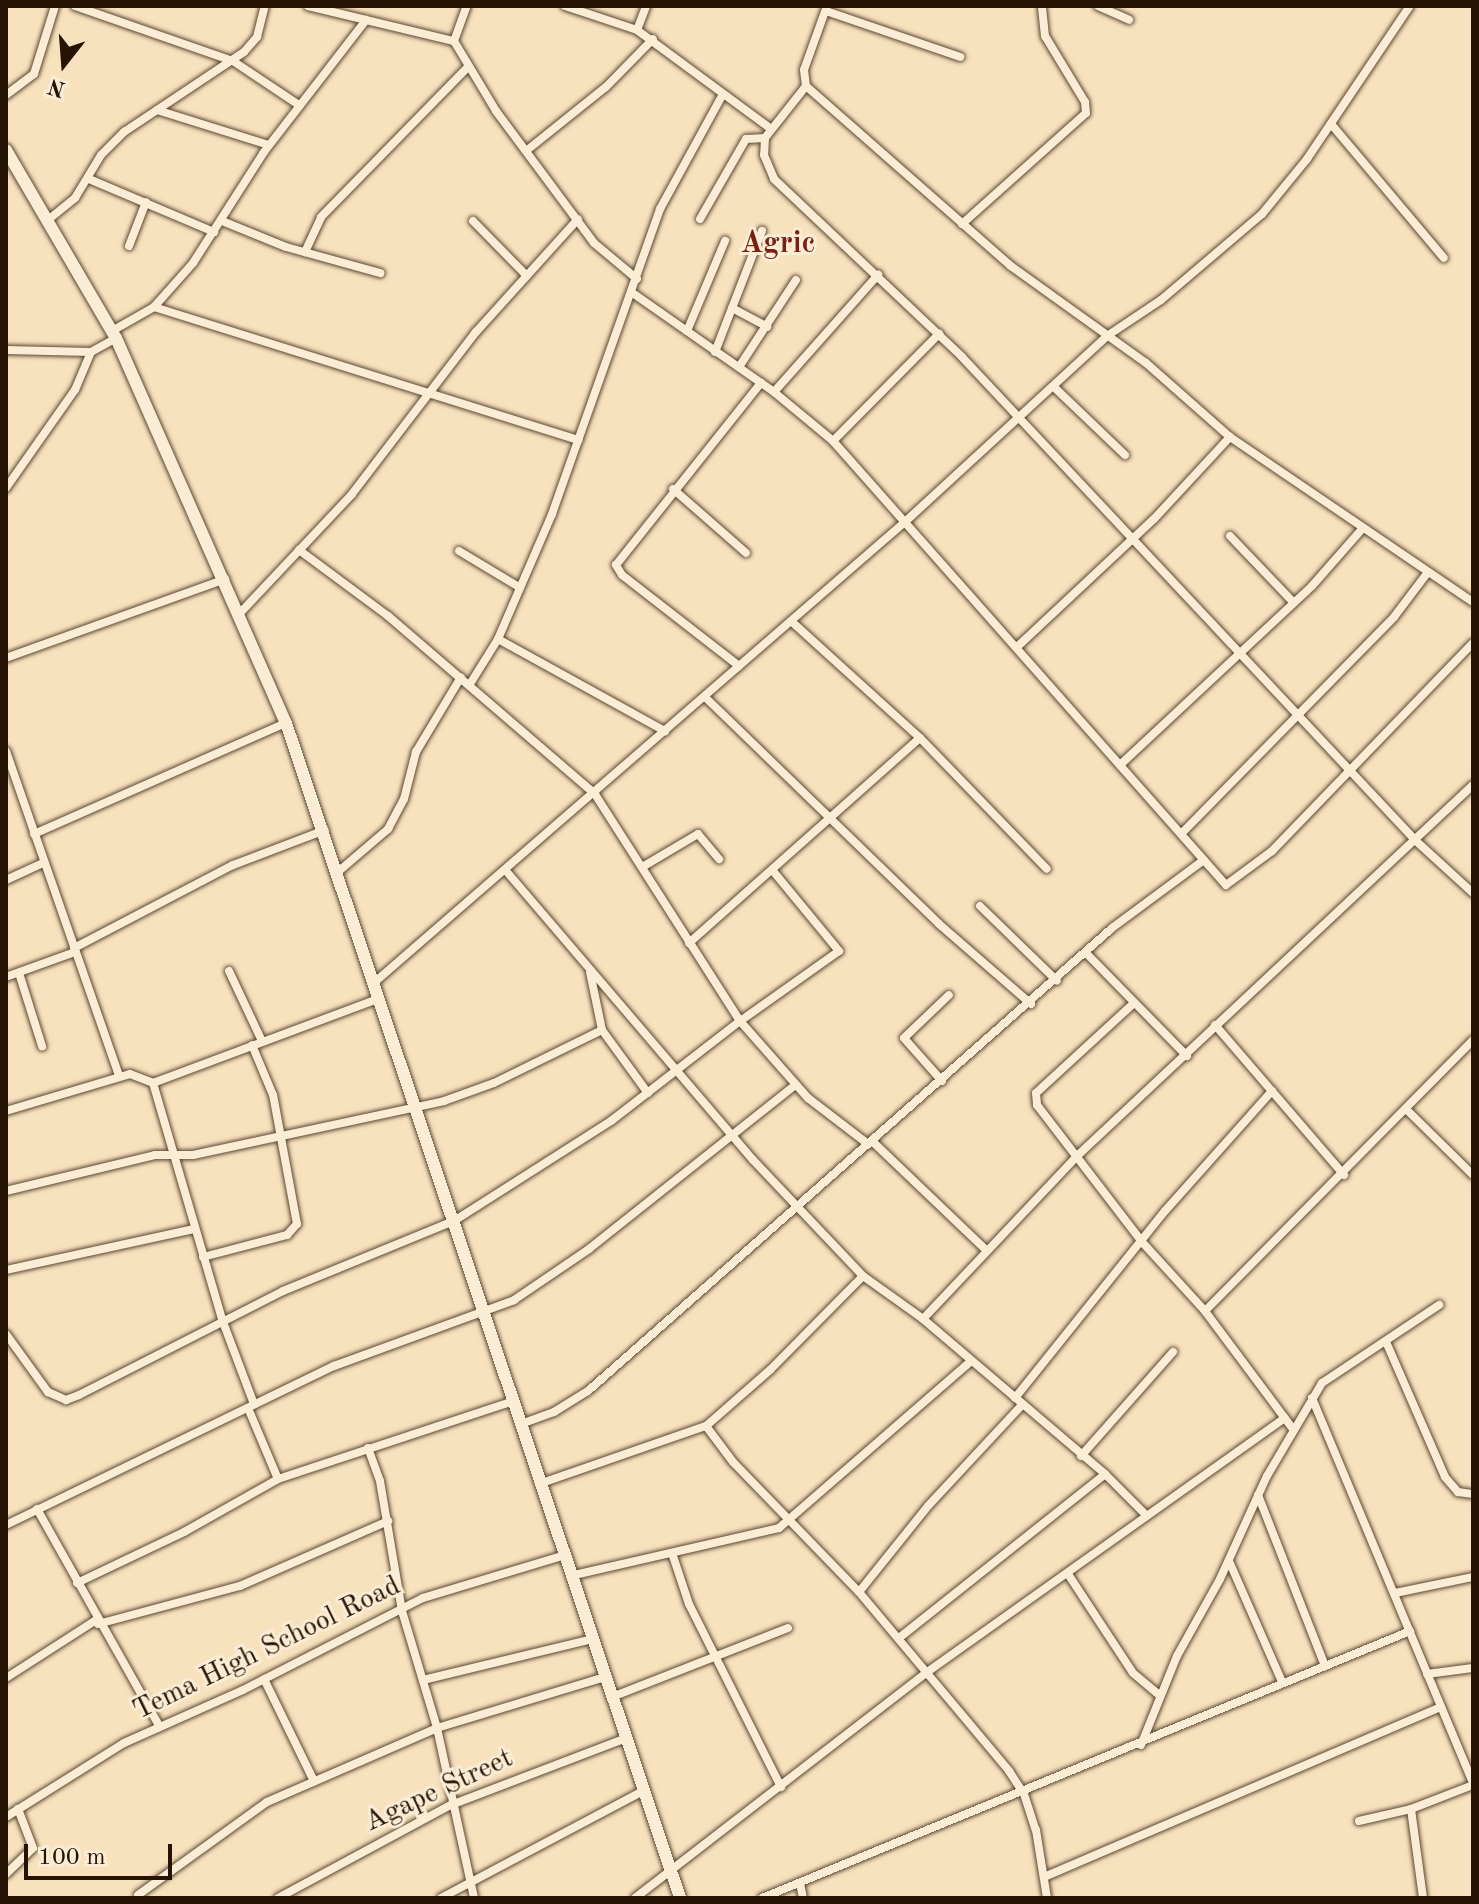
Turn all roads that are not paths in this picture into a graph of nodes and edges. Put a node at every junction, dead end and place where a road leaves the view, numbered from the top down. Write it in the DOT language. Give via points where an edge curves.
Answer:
graph roads {
  1 [pos="55,6"];
  2 [pos="75,6"];
  3 [pos="265,6"];
  4 [pos="308,6"];
  5 [pos="467,6"];
  6 [pos="565,6"];
  7 [pos="646,6"];
  8 [pos="1042,6"];
  9 [pos="1098,6"];
  10 [pos="1410,6"];
  11 [pos="827,8"];
  12 [pos="366,20"];
  13 [pos="1129,20"];
  14 [pos="637,30"];
  15 [pos="653,39"];
  16 [pos="454,41"];
  17 [pos="960,57"];
  18 [pos="233,61"];
  19 [pos="468,67"];
  20 [pos="806,86"];
  21 [pos="723,94"];
  22 [pos="6,95"];
  23 [pos="299,105"];
  24 [pos="157,110"];
  25 [pos="1331,124"];
  26 [pos="770,128"];
  27 [pos="765,138"];
  28 [pos="269,145"];
  29 [pos="6,150"];
  30 [pos="526,151"];
  31 [pos="89,179"];
  32 [pos="146,202"];
  33 [pos="578,219"];
  34 [pos="700,219"];
  35 [pos="48,220"];
  36 [pos="222,221"];
  37 [pos="473,221"];
  38 [pos="962,224"];
  39 [pos="762,231"];
  40 [pos="214,232"];
  41 [pos="725,241"];
  42 [pos="129,246"];
  43 [pos="305,252"];
  44 [pos="1444,258"];
  45 [pos="380,273"];
  46 [pos="526,275"];
  47 [pos="878,275"];
  48 [pos="637,279"];
  49 [pos="796,280"];
  50 [pos="634,294"];
  51 [pos="154,307"];
  52 [pos="732,308"];
  53 [pos="767,327"];
  54 [pos="687,331"];
  55 [pos="939,334"];
  56 [pos="114,335"];
  57 [pos="1107,336"];
  58 [pos="6,350"];
  59 [pos="91,352"];
  60 [pos="715,352"];
  61 [pos="739,367"];
  62 [pos="761,383"];
  63 [pos="1055,388"];
  64 [pos="774,392"];
  65 [pos="431,394"];
  66 [pos="1018,420"];
  67 [pos="1230,437"];
  68 [pos="579,440"];
  69 [pos="833,441"];
  70 [pos="1125,455"];
  71 [pos="6,488"];
  72 [pos="673,489"];
  73 [pos="907,520"];
  74 [pos="1363,528"];
  75 [pos="1230,536"];
  76 [pos="1131,538"];
  77 [pos="299,550"];
  78 [pos="459,551"];
  79 [pos="746,553"];
  80 [pos="1428,572"];
  81 [pos="225,579"];
  82 [pos="519,587"];
  83 [pos="1293,602"];
  84 [pos="1473,602"];
  85 [pos="240,613"];
  86 [pos="791,621"];
  87 [pos="498,639"];
  88 [pos="1473,643"];
  89 [pos="1017,647"];
  90 [pos="1242,651"];
  91 [pos="6,658"];
  92 [pos="739,666"];
  93 [pos="461,677"];
  94 [pos="470,684"];
  95 [pos="705,697"];
  96 [pos="1299,715"];
  97 [pos="286,723"];
  98 [pos="665,731"];
  99 [pos="920,738"];
  100 [pos="6,751"];
  101 [pos="1120,765"];
  102 [pos="1350,770"];
  103 [pos="1473,785"];
  104 [pos="595,794"];
  105 [pos="832,819"];
  106 [pos="326,830"];
  107 [pos="34,834"];
  108 [pos="1181,834"];
  109 [pos="1416,841"];
  110 [pos="719,859"];
  111 [pos="1204,860"];
  112 [pos="43,863"];
  113 [pos="644,866"];
  114 [pos="1047,869"];
  115 [pos="339,871"];
  116 [pos="773,871"];
  117 [pos="507,872"];
  118 [pos="6,880"];
  119 [pos="1473,893"];
  120 [pos="980,906"];
  121 [pos="689,943"];
  122 [pos="74,950"];
  123 [pos="1087,954"];
  124 [pos="229,971"];
  125 [pos="590,972"];
  126 [pos="19,973"];
  127 [pos="6,977"];
  128 [pos="376,981"];
  129 [pos="1057,981"];
  130 [pos="949,995"];
  131 [pos="380,998"];
  132 [pos="1134,1003"];
  133 [pos="1031,1004"];
  134 [pos="740,1021"];
  135 [pos="1215,1025"];
  136 [pos="602,1030"];
  137 [pos="262,1041"];
  138 [pos="1472,1043"];
  139 [pos="252,1045"];
  140 [pos="42,1046"];
  141 [pos="1187,1056"];
  142 [pos="677,1068"];
  143 [pos="119,1076"];
  144 [pos="942,1081"];
  145 [pos="153,1083"];
  146 [pos="795,1085"];
  147 [pos="1272,1091"];
  148 [pos="648,1093"];
  149 [pos="416,1106"];
  150 [pos="1406,1109"];
  151 [pos="6,1111"];
  152 [pos="279,1134"];
  153 [pos="733,1136"];
  154 [pos="870,1143"];
  155 [pos="178,1157"];
  156 [pos="1076,1157"];
  157 [pos="1344,1175"];
  158 [pos="1473,1175"];
  159 [pos="6,1191"];
  160 [pos="795,1203"];
  161 [pos="454,1221"];
  162 [pos="194,1229"];
  163 [pos="1142,1242"];
  164 [pos="987,1251"];
  165 [pos="203,1257"];
  166 [pos="6,1270"];
  167 [pos="863,1276"];
  168 [pos="1439,1305"];
  169 [pos="1205,1311"];
  170 [pos="484,1312"];
  171 [pos="923,1319"];
  172 [pos="223,1322"];
  173 [pos="6,1334"];
  174 [pos="1387,1344"];
  175 [pos="1173,1352"];
  176 [pos="971,1361"];
  177 [pos="1312,1398"];
  178 [pos="514,1401"];
  179 [pos="1018,1401"];
  180 [pos="251,1406"];
  181 [pos="1285,1418"];
  182 [pos="521,1424"];
  183 [pos="706,1426"];
  184 [pos="1293,1429"];
  185 [pos="368,1448"];
  186 [pos="1081,1456"];
  187 [pos="1105,1474"];
  188 [pos="278,1479"];
  189 [pos="539,1484"];
  190 [pos="1473,1494"];
  191 [pos="1258,1495"];
  192 [pos="37,1509"];
  193 [pos="1147,1516"];
  194 [pos="790,1518"];
  195 [pos="388,1521"];
  196 [pos="6,1525"];
  197 [pos="672,1553"];
  198 [pos="562,1556"];
  199 [pos="1229,1561"];
  200 [pos="1068,1574"];
  201 [pos="570,1576"];
  202 [pos="1473,1577"];
  203 [pos="77,1583"];
  204 [pos="859,1592"];
  205 [pos="1395,1593"];
  206 [pos="402,1611"];
  207 [pos="97,1622"];
  208 [pos="788,1628"];
  209 [pos="1410,1631"];
  210 [pos="899,1638"];
  211 [pos="592,1639"];
  212 [pos="715,1659"];
  213 [pos="1325,1666"];
  214 [pos="1473,1668"];
  215 [pos="926,1673"];
  216 [pos="1427,1674"];
  217 [pos="605,1677"];
  218 [pos="6,1678"];
  219 [pos="264,1679"];
  220 [pos="423,1680"];
  221 [pos="1282,1682"];
  222 [pos="1159,1695"];
  223 [pos="612,1697"];
  224 [pos="1441,1707"];
  225 [pos="160,1727"];
  226 [pos="437,1728"];
  227 [pos="626,1738"];
  228 [pos="1141,1745"];
  229 [pos="1469,1757"];
  230 [pos="314,1781"];
  231 [pos="1473,1784"];
  232 [pos="781,1787"];
  233 [pos="645,1790"];
  234 [pos="1024,1794"];
  235 [pos="451,1805"];
  236 [pos="18,1809"];
  237 [pos="1411,1809"];
  238 [pos="6,1817"];
  239 [pos="1359,1821"];
  240 [pos="672,1872"];
  241 [pos="6,1874"];
  242 [pos="1044,1877"];
  243 [pos="470,1882"];
  244 [pos="800,1883"];
  245 [pos="138,1895"];
  246 [pos="278,1898"];
  247 [pos="441,1898"];
  248 [pos="474,1898"];
  249 [pos="635,1898"];
  250 [pos="680,1898"];
  251 [pos="762,1898"];
  252 [pos="803,1898"];
  253 [pos="1047,1898"];
  254 [pos="1423,1898"];
  1 -- 22 [label="street" via="34,74"];
  2 -- 18 [label="street"];
  3 -- 18 [label="street" via="257,37"];
  4 -- 12 [label="street"];
  5 -- 16 [label="street"];
  6 -- 14 [label="street"];
  7 -- 14 [label="street"];
  8 -- 38 [label="street" via="1045,36 1085,102 1086,113"];
  9 -- 13 [label="street"];
  10 -- 25 [label="street"];
  11 -- 17 [label="street"];
  11 -- 20 [label="street" via="804,70"];
  12 -- 16 [label="street"];
  12 -- 23 [label="street"];
  14 -- 15 [label="street"];
  15 -- 21 [label="street"];
  15 -- 30 [label="street" via="606,87"];
  16 -- 19 [label="street"];
  18 -- 23 [label="street"];
  18 -- 24 [label="street"];
  19 -- 30 [label="street"];
  19 -- 43 [label="street" via="321,217"];
  20 -- 26 [label="street"];
  20 -- 38 [label="street"];
  21 -- 26 [label="street"];
  21 -- 48 [label="street" via="676,173"];
  23 -- 28 [label="street"];
  24 -- 28 [label="street"];
  24 -- 31 [label="street" via="109,145"];
  25 -- 44 [label="street"];
  25 -- 57 [label="street" via="1262,214 1161,300"];
  26 -- 27 [label="street"];
  27 -- 34 [label="street" via="746,139"];
  27 -- 47 [label="street" via="764,155 774,179"];
  28 -- 36 [label="street"];
  29 -- 35 [label="main road"];
  30 -- 33 [label="street"];
  31 -- 32 [label="street"];
  31 -- 35 [label="street"];
  32 -- 40 [label="street"];
  32 -- 42 [label="street"];
  33 -- 46 [label="street"];
  33 -- 48 [label="street" via="602,254"];
  35 -- 56 [label="main road"];
  36 -- 40 [label="street"];
  36 -- 43 [label="street"];
  37 -- 46 [label="street"];
  38 -- 57 [label="street"];
  39 -- 52 [label="street"];
  40 -- 51 [label="street"];
  41 -- 54 [label="street"];
  43 -- 45 [label="street"];
  46 -- 65 [label="street"];
  47 -- 55 [label="street"];
  47 -- 64 [label="street"];
  48 -- 50 [label="street"];
  49 -- 53 [label="street"];
  50 -- 54 [label="street"];
  50 -- 68 [label="street"];
  51 -- 56 [label="street"];
  51 -- 65 [label="street"];
  52 -- 53 [label="street"];
  52 -- 60 [label="street"];
  53 -- 61 [label="street"];
  54 -- 60 [label="street"];
  55 -- 66 [label="street"];
  55 -- 69 [label="street"];
  56 -- 59 [label="street"];
  56 -- 81 [label="main road"];
  57 -- 63 [label="street"];
  57 -- 67 [label="street"];
  58 -- 59 [label="street"];
  59 -- 71 [label="street" via="75,390"];
  60 -- 61 [label="street"];
  61 -- 62 [label="street"];
  62 -- 64 [label="street"];
  62 -- 72 [label="street"];
  63 -- 66 [label="street"];
  63 -- 70 [label="street"];
  64 -- 69 [label="street"];
  65 -- 68 [label="street"];
  65 -- 77 [label="street"];
  66 -- 73 [label="street"];
  66 -- 76 [label="street"];
  67 -- 74 [label="street"];
  67 -- 76 [label="street"];
  68 -- 82 [label="street"];
  69 -- 73 [label="street"];
  72 -- 79 [label="street"];
  72 -- 92 [label="street" via="629,543 618,570"];
  73 -- 86 [label="street"];
  73 -- 89 [label="street"];
  74 -- 80 [label="street"];
  74 -- 83 [label="street"];
  75 -- 83 [label="street"];
  76 -- 89 [label="street"];
  76 -- 90 [label="street"];
  77 -- 85 [label="street"];
  77 -- 93 [label="street"];
  78 -- 82 [label="street"];
  80 -- 84 [label="street"];
  80 -- 96 [label="street" via="1394,617"];
  81 -- 85 [label="main road"];
  81 -- 91 [label="street"];
  82 -- 87 [label="street"];
  83 -- 90 [label="street"];
  85 -- 97 [label="main road"];
  86 -- 92 [label="street"];
  86 -- 99 [label="street"];
  87 -- 94 [label="street"];
  87 -- 98 [label="street"];
  88 -- 102 [label="street"];
  89 -- 101 [label="street"];
  90 -- 96 [label="street"];
  90 -- 101 [label="street"];
  92 -- 95 [label="street"];
  93 -- 94 [label="street"];
  93 -- 115 [label="street" via="416,752 407,790 388,829"];
  94 -- 104 [label="street"];
  95 -- 98 [label="street"];
  95 -- 105 [label="street"];
  96 -- 102 [label="street"];
  96 -- 108 [label="street"];
  97 -- 106 [label="main road"];
  97 -- 107 [label="street"];
  98 -- 104 [label="street"];
  99 -- 105 [label="street"];
  99 -- 114 [label="street"];
  100 -- 107 [label="street"];
  101 -- 108 [label="street"];
  102 -- 109 [label="street"];
  102 -- 111 [label="street" via="1232,885 1220,880"];
  103 -- 109 [label="street"];
  104 -- 113 [label="street"];
  104 -- 117 [label="street"];
  105 -- 116 [label="street"];
  105 -- 133 [label="street" via="939,924"];
  106 -- 115 [label="main road"];
  106 -- 122 [label="street" via="233,865"];
  107 -- 112 [label="street"];
  108 -- 111 [label="street"];
  109 -- 119 [label="street"];
  109 -- 135 [label="street"];
  110 -- 113 [label="street" via="698,834"];
  111 -- 123 [label="street"];
  112 -- 118 [label="street"];
  112 -- 122 [label="street"];
  113 -- 121 [label="street"];
  115 -- 128 [label="main road"];
  116 -- 121 [label="street"];
  116 -- 134 [label="street" via="839,951"];
  117 -- 125 [label="street"];
  117 -- 128 [label="street"];
  120 -- 129 [label="street"];
  121 -- 134 [label="street"];
  122 -- 126 [label="street"];
  122 -- 143 [label="street"];
  123 -- 129 [label="street"];
  123 -- 132 [label="street"];
  124 -- 137 [label="street"];
  125 -- 136 [label="street"];
  125 -- 142 [label="street"];
  126 -- 127 [label="street"];
  126 -- 140 [label="street"];
  128 -- 131 [label="main road"];
  129 -- 133 [label="street"];
  130 -- 144 [label="street" via="904,1038"];
  131 -- 137 [label="street"];
  131 -- 149 [label="main road"];
  132 -- 141 [label="street"];
  132 -- 156 [label="street" via="1036,1093 1037,1105"];
  133 -- 144 [label="street"];
  134 -- 142 [label="street"];
  134 -- 146 [label="street"];
  135 -- 141 [label="street"];
  135 -- 147 [label="street"];
  136 -- 148 [label="street"];
  136 -- 149 [label="street" via="494,1083"];
  137 -- 139 [label="street"];
  138 -- 150 [label="street"];
  139 -- 145 [label="street"];
  139 -- 152 [label="street" via="266,1069"];
  141 -- 156 [label="street"];
  142 -- 148 [label="street"];
  142 -- 153 [label="street"];
  143 -- 145 [label="street" via="130,1074"];
  143 -- 151 [label="street"];
  144 -- 154 [label="street"];
  145 -- 155 [label="street"];
  146 -- 153 [label="street"];
  146 -- 154 [label="street"];
  147 -- 157 [label="street"];
  147 -- 163 [label="street"];
  148 -- 161 [label="street"];
  149 -- 152 [label="street"];
  149 -- 161 [label="main road"];
  150 -- 157 [label="street"];
  150 -- 158 [label="street"];
  152 -- 155 [label="street"];
  152 -- 165 [label="street" via="296,1216 294,1230"];
  153 -- 160 [label="street"];
  153 -- 170 [label="street" via="589,1249 514,1300"];
  154 -- 160 [label="street"];
  154 -- 164 [label="street"];
  155 -- 159 [label="street" via="155,1155"];
  155 -- 162 [label="street"];
  156 -- 163 [label="street"];
  156 -- 164 [label="street"];
  157 -- 169 [label="street"];
  160 -- 167 [label="street"];
  160 -- 182 [label="street" via="588,1391"];
  161 -- 170 [label="main road"];
  161 -- 172 [label="street"];
  162 -- 165 [label="street"];
  162 -- 166 [label="street"];
  163 -- 169 [label="street"];
  163 -- 179 [label="street"];
  164 -- 171 [label="street"];
  165 -- 172 [label="street"];
  167 -- 171 [label="street"];
  167 -- 183 [label="street"];
  168 -- 174 [label="street"];
  169 -- 181 [label="street"];
  170 -- 178 [label="main road"];
  170 -- 180 [label="street" via="348,1360"];
  171 -- 176 [label="street"];
  172 -- 173 [label="street" via="66,1400 48,1392"];
  172 -- 180 [label="street"];
  174 -- 177 [label="street" via="1362,1351 1341,1366"];
  174 -- 190 [label="street" via="1445,1477 1458,1492"];
  175 -- 186 [label="street"];
  176 -- 179 [label="street"];
  176 -- 194 [label="street"];
  177 -- 184 [label="street"];
  177 -- 205 [label="street"];
  178 -- 182 [label="main road"];
  178 -- 185 [label="street"];
  179 -- 186 [label="street"];
  179 -- 204 [label="street"];
  180 -- 188 [label="street"];
  180 -- 192 [label="street"];
  181 -- 184 [label="street"];
  181 -- 193 [label="street"];
  182 -- 189 [label="main road"];
  183 -- 189 [label="street"];
  183 -- 194 [label="street" via="733,1462"];
  184 -- 191 [label="street"];
  185 -- 188 [label="street"];
  185 -- 195 [label="street"];
  186 -- 187 [label="street"];
  187 -- 193 [label="street"];
  187 -- 210 [label="street"];
  188 -- 203 [label="street"];
  189 -- 198 [label="main road"];
  191 -- 199 [label="street"];
  191 -- 213 [label="street"];
  192 -- 196 [label="street"];
  192 -- 203 [label="street"];
  193 -- 200 [label="street"];
  194 -- 197 [label="street" via="765,1534"];
  194 -- 204 [label="street"];
  195 -- 206 [label="street"];
  195 -- 207 [label="street" via="240,1586"];
  197 -- 201 [label="street"];
  197 -- 212 [label="street"];
  198 -- 201 [label="main road"];
  198 -- 206 [label="street, Tema High School Road" via="423,1598"];
  199 -- 221 [label="street"];
  199 -- 222 [label="street"];
  200 -- 215 [label="street"];
  200 -- 222 [label="street" via="1133,1673"];
  201 -- 211 [label="main road"];
  202 -- 205 [label="street"];
  203 -- 207 [label="street"];
  204 -- 210 [label="street"];
  205 -- 209 [label="street"];
  206 -- 219 [label="street, Tema High School Road"];
  206 -- 220 [label="street"];
  207 -- 218 [label="street"];
  207 -- 225 [label="street"];
  208 -- 212 [label="street"];
  209 -- 213 [label="street"];
  209 -- 216 [label="street"];
  210 -- 215 [label="street"];
  211 -- 217 [label="main road"];
  211 -- 220 [label="street"];
  212 -- 223 [label="street"];
  212 -- 232 [label="street"];
  213 -- 221 [label="street"];
  214 -- 216 [label="street"];
  215 -- 232 [label="street"];
  215 -- 234 [label="street"];
  216 -- 224 [label="street"];
  217 -- 223 [label="main road"];
  217 -- 226 [label="street"];
  219 -- 225 [label="street, Tema High School Road"];
  219 -- 230 [label="street"];
  220 -- 226 [label="street"];
  221 -- 228 [label="street"];
  222 -- 228 [label="street"];
  223 -- 227 [label="main road"];
  224 -- 229 [label="street"];
  224 -- 242 [label="street"];
  225 -- 236 [label="street, Tema High School Road" via="124,1743"];
  226 -- 230 [label="street"];
  226 -- 235 [label="street"];
  227 -- 233 [label="main road"];
  227 -- 235 [label="street, Agape Street"];
  228 -- 234 [label="street"];
  229 -- 231 [label="street"];
  230 -- 245 [label="street" via="267,1802"];
  231 -- 237 [label="street"];
  232 -- 240 [label="street"];
  233 -- 240 [label="main road"];
  233 -- 243 [label="street"];
  234 -- 242 [label="street"];
  234 -- 244 [label="street"];
  235 -- 243 [label="street"];
  235 -- 246 [label="street, Agape Street"];
  236 -- 238 [label="street, Tema High School Road"];
  236 -- 241 [label="street" via="33,1848"];
  237 -- 239 [label="street"];
  237 -- 254 [label="street"];
  240 -- 249 [label="street"];
  240 -- 250 [label="main road"];
  242 -- 253 [label="street"];
  243 -- 247 [label="street"];
  243 -- 248 [label="street"];
  244 -- 251 [label="street"];
  244 -- 252 [label="street"];
}
